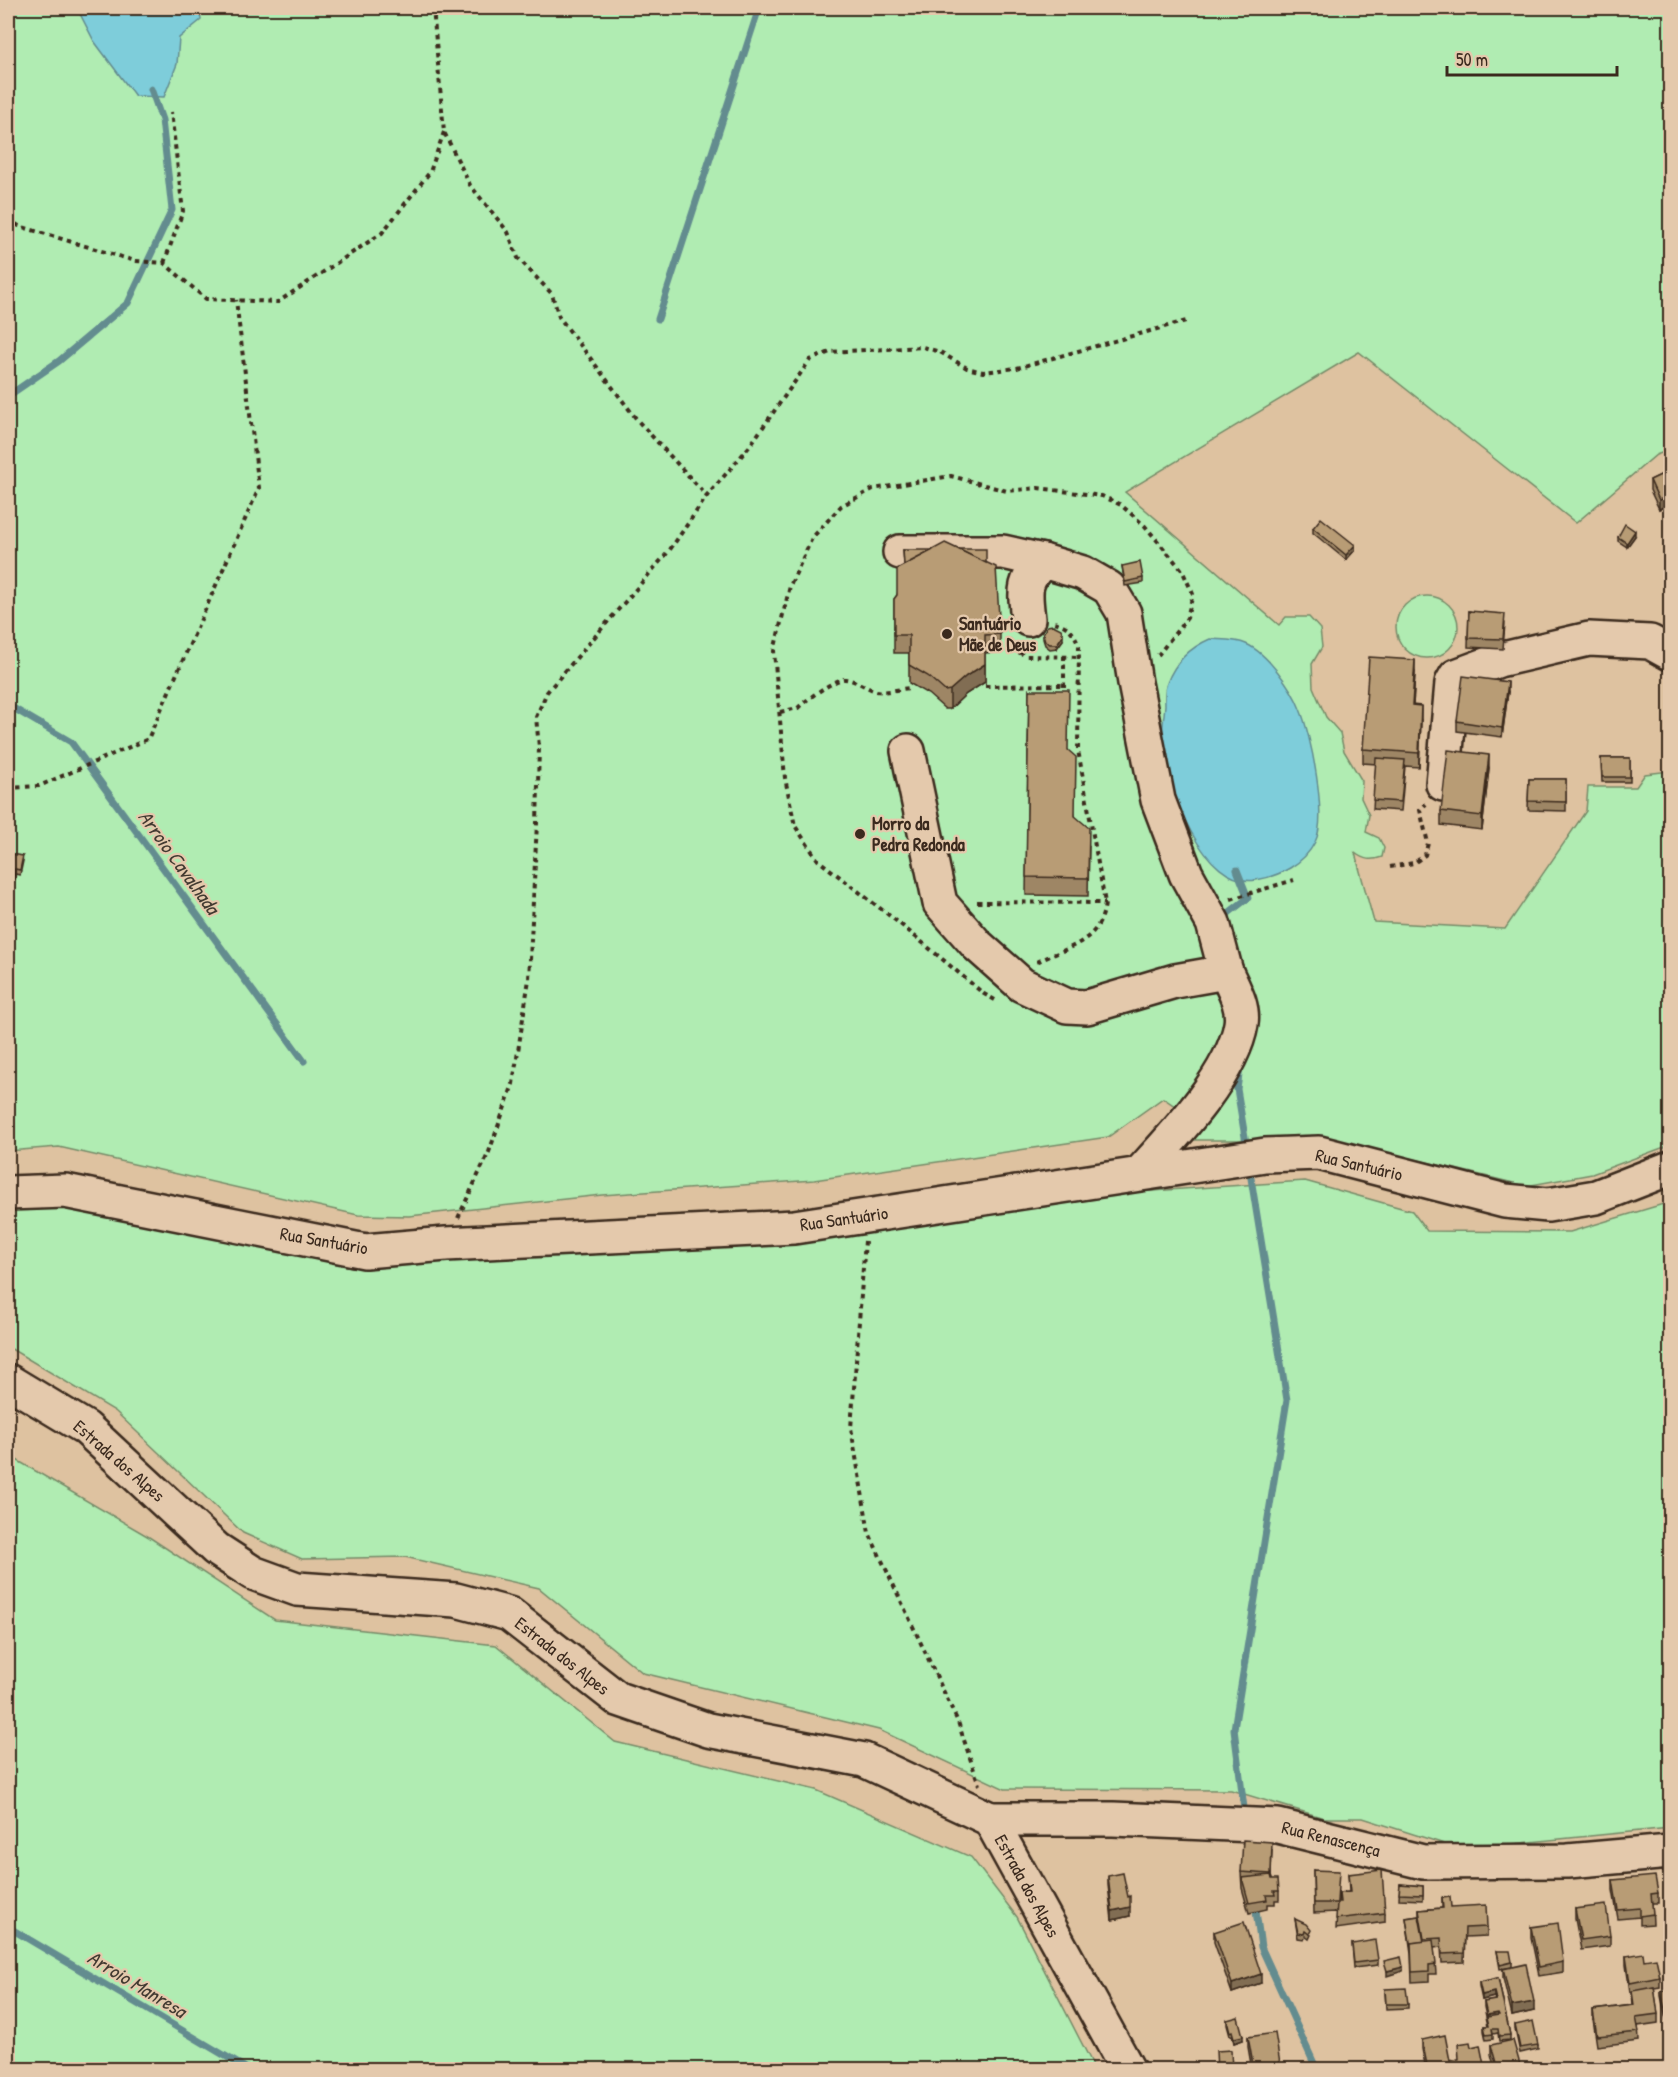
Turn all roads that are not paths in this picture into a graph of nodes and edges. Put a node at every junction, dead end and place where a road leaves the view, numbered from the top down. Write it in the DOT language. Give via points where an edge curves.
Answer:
graph roads {
  1 [pos="900,552"];
  2 [pos="1043,561"];
  3 [pos="1028,619"];
  4 [pos="1671,653"];
  5 [pos="908,751"];
  6 [pos="1443,784"];
  7 [pos="1226,972"];
  8 [pos="1671,1168"];
  9 [pos="1140,1173"];
  10 [pos="8,1193"];
  11 [pos="8,1381"];
  12 [pos="990,1820"];
  13 [pos="1671,1852"];
  14 [pos="1128,2070"];
  1 -- 2 [label="street" via="1003,552"];
  2 -- 3 [label="street" via="1030,573 1026,585"];
  2 -- 7 [label="street" via="1083,573 1108,588 1124,613 1158,800 1185,874 1213,923"];
  4 -- 6 [label="street" via="1650,642 1589,639 1499,660 1456,676 1452,683"];
  5 -- 7 [label="street" via="940,903 977,945 1007,989 1022,985 1046,999 1087,1007 1175,981"];
  7 -- 9 [label="street" via="1240,1006 1241,1024 1227,1062 1184,1125"];
  8 -- 9 [label="street, Rua Santuário" via="1596,1197 1548,1205 1505,1201 1318,1154 1265,1155"];
  9 -- 10 [label="street, Rua Santuário" via="794,1227 365,1251 65,1191"];
  11 -- 12 [label="street, Estrada dos Alpes" via="86,1428 216,1549 253,1573 297,1589 456,1600 508,1614 618,1699 708,1730 864,1760"];
  12 -- 13 [label="street, Rua Renascença" via="1113,1819 1278,1826 1423,1862 1568,1861"];
  12 -- 14 [label="street, Estrada dos Alpes"];
}
